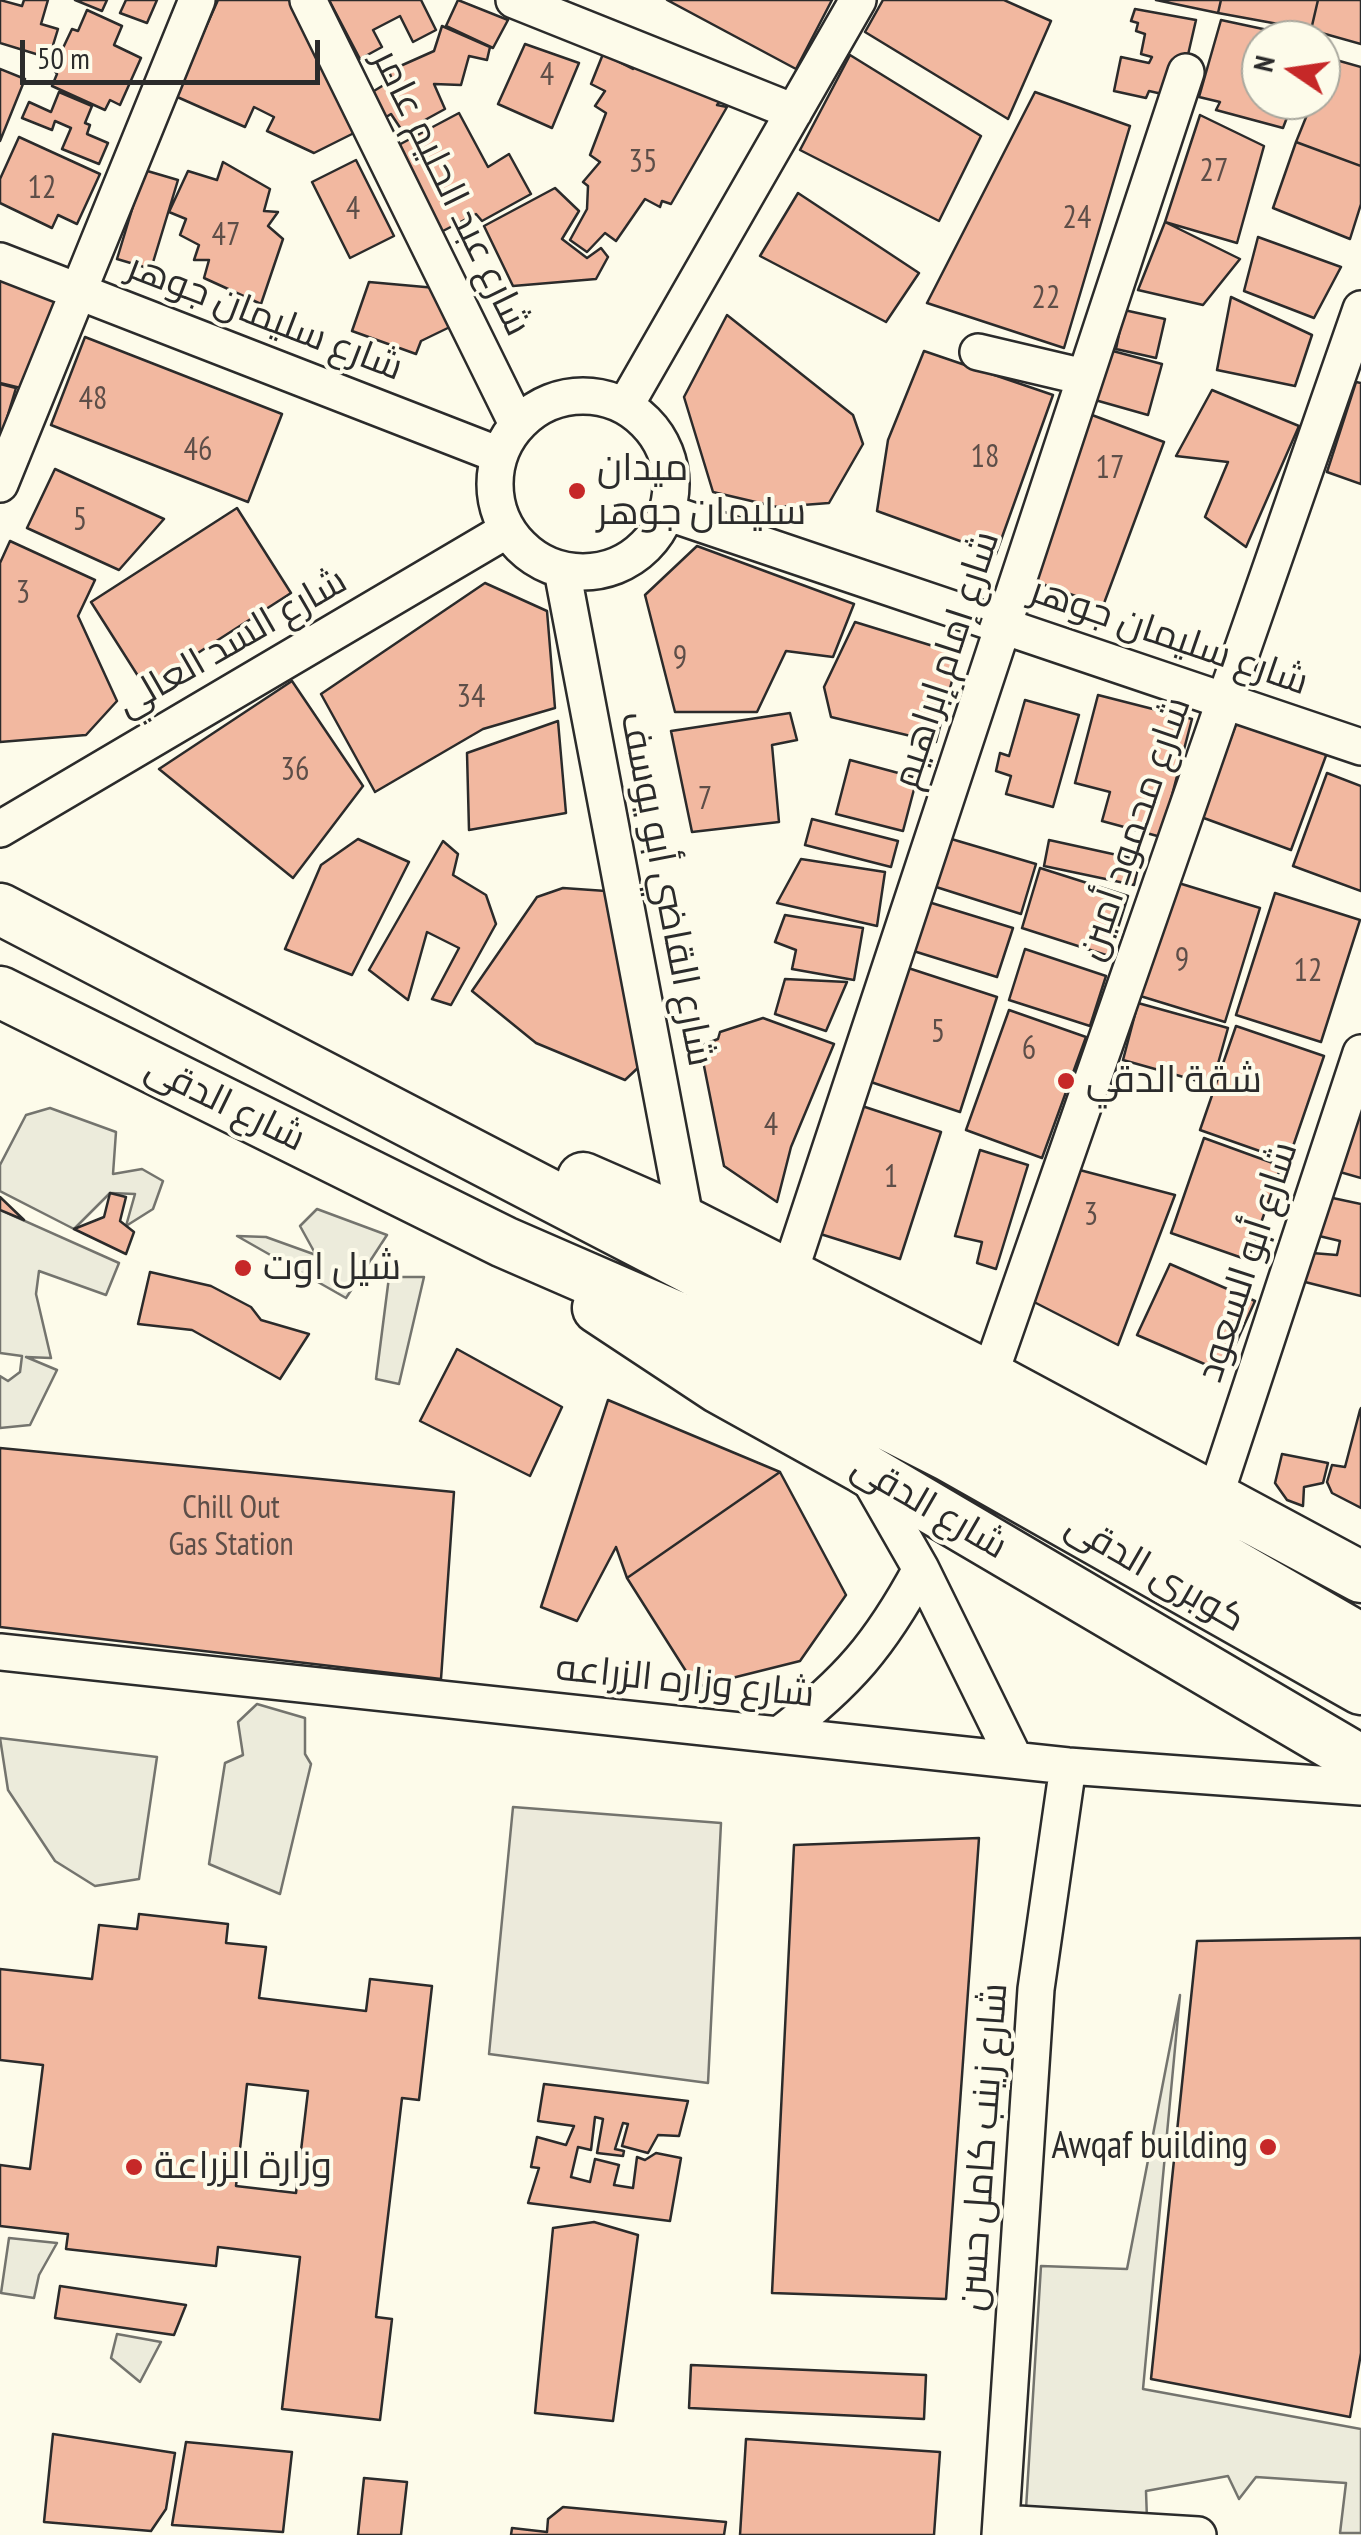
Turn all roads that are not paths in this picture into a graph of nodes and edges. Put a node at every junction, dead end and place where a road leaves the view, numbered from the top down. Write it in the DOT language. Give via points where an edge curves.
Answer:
graph roads {
  1 [pos="197,0"];
  2 [pos="308,0"];
  3 [pos="514,0"];
  4 [pos="858,0"];
  5 [pos="1186,72"];
  6 [pos="794,112"];
  7 [pos="0,261"];
  8 [pos="79,291"];
  9 [pos="1361,310"];
  10 [pos="978,352"];
  11 [pos="1084,378"];
  12 [pos="625,406"];
  13 [pos="518,424"];
  14 [pos="500,455"];
  15 [pos="0,484"];
  16 [pos="666,512"];
  17 [pos="507,530"];
  18 [pos="562,570"];
  19 [pos="1002,626"];
  20 [pos="1225,701"];
  21 [pos="1361,747"];
  22 [pos="0,828"];
  23 [pos="0,908"];
  24 [pos="0,992"];
  25 [pos="1361,1054"];
  26 [pos="483,1160"];
  27 [pos="686,1223"];
  28 [pos="504,1242"];
  29 [pos="789,1274"];
  30 [pos="970,1416"];
  31 [pos="864,1468"];
  32 [pos="1215,1496"];
  33 [pos="921,1569"];
  34 [pos="1361,1577"];
  35 [pos="1361,1639"];
  36 [pos="0,1652"];
  37 [pos="1361,1690"];
  38 [pos="779,1736"];
  39 [pos="1015,1760"];
  40 [pos="1361,1760"];
  41 [pos="1068,1766"];
  42 [pos="1361,1787"];
  43 [pos="1001,2529"];
  44 [pos="1198,2535"];
  1 -- 8 [label="street"];
  2 -- 13 [label="street, شارع عبد الحليم عامر"];
  3 -- 6 [label="street"];
  4 -- 6 [label="street"];
  5 -- 11 [label="street, شارع إمام إبراهيم"];
  6 -- 12 [label="street"];
  7 -- 8 [label="street, شارع سليمان جوهر"];
  8 -- 14 [label="street, شارع سليمان جوهر"];
  8 -- 15 [label="street"];
  9 -- 20 [label="street, شارع محمود أمين"];
  10 -- 11 [label="street"];
  11 -- 19 [label="street, شارع إمام إبراهيم"];
  12 -- 13 [label="street" via="597,396 568,396"];
  12 -- 16 [label="street" via="649,425 665,451 672,482"];
  13 -- 14 [label="street"];
  14 -- 17 [label="street" via="494,480"];
  16 -- 18 [label="street" via="643,549 626,561 605,570"];
  16 -- 19 [label="street, شارع سليمان جوهر"];
  17 -- 18 [label="street" via="541,562"];
  17 -- 22 [label="street, شارع السد العالي"];
  18 -- 27 [label="street, شارع القاضي أبو يوسف"];
  19 -- 20 [label="street, شارع سليمان جوهر"];
  19 -- 29 [label="street, شارع إمام إبراهيم"];
  20 -- 21 [label="street, شارع سليمان جوهر"];
  20 -- 30 [label="street, شارع محمود أمين"];
  23 -- 26 [label="main road, شارع الدقى"];
  24 -- 28 [label="main road, شارع الدقى"];
  25 -- 32 [label="street, شارع أبو السعود"];
  26 -- 27 [label="main road, شارع الدقى" via="535,1164 589,1180"];
  26 -- 30 [label="main road, شارع الدقى"];
  27 -- 29 [label="main road, شارع الدقى"];
  28 -- 30 [label="main road, شارع الدقى" via="674,1316"];
  28 -- 31 [label="main road, شارع الدقى" via="720,1388"];
  29 -- 30 [label="main road, شارع الدقى"];
  30 -- 32 [label="main road, شارع الدقى"];
  30 -- 35 [label="main road, كوبرى الدقى"];
  30 -- 37 [label="main road, كوبرى الدقى"];
  31 -- 33 [label="street"];
  31 -- 40 [label="main road, شارع الدقى"];
  32 -- 34 [label="main road, شارع الدقى"];
  33 -- 38 [label="street" via="886,1633 835,1692"];
  33 -- 39 [label="street"];
  36 -- 38 [label="street, شارع وزاره الزراعه"];
  38 -- 39 [label="street, شارع وزاره الزراعه"];
  39 -- 41 [label="street, شارع وزاره الزراعه"];
  41 -- 42 [label="street, شارع وزاره الزراعه"];
  41 -- 43 [label="street, شارع زينب كامل حسن" via="1036,1989"];
  43 -- 44 [label="street"];
}
